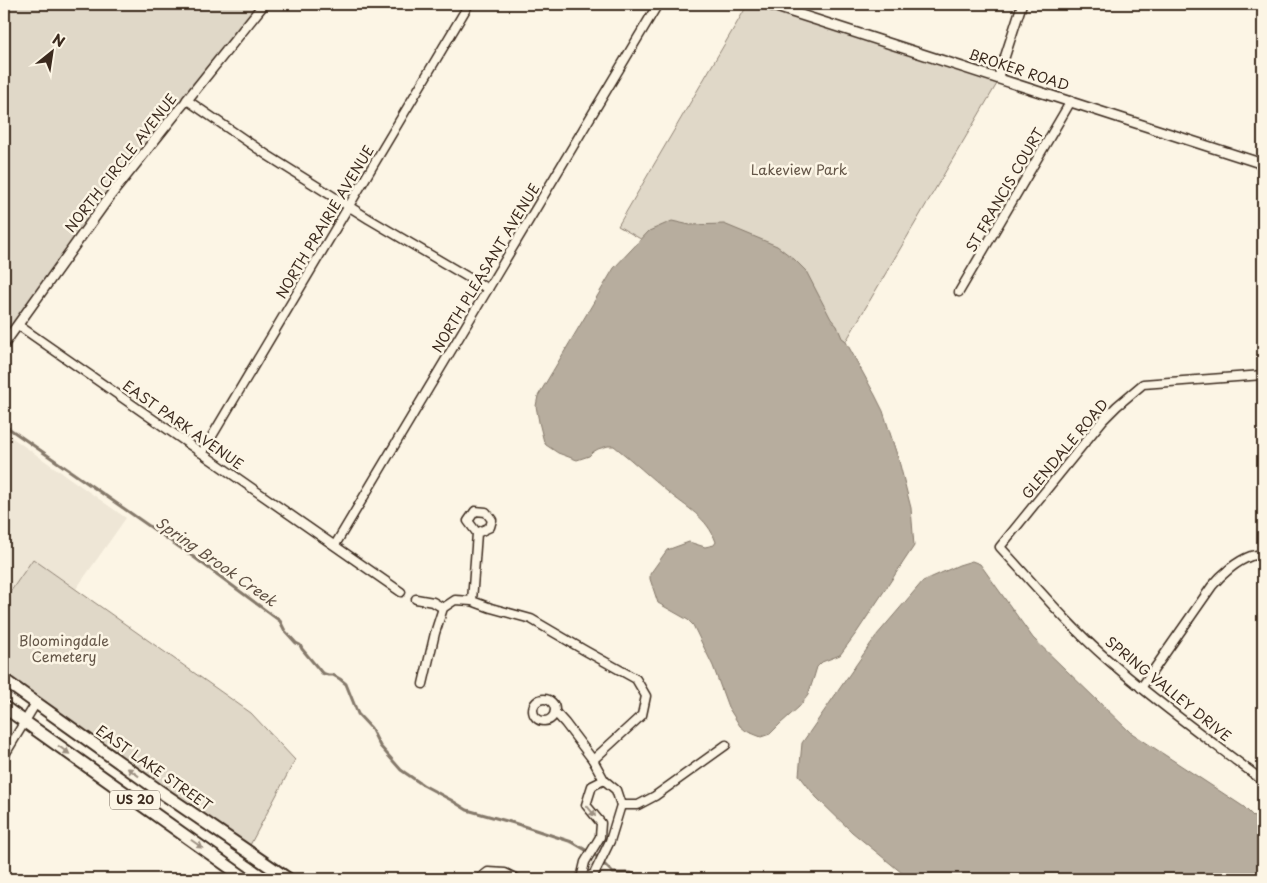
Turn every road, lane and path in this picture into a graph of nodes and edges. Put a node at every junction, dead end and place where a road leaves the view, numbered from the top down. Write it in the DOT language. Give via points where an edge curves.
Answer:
graph roads {
  1 [pos="264,4"];
  2 [pos="469,4"];
  3 [pos="658,4"];
  4 [pos="767,4"];
  5 [pos="1022,4"];
  6 [pos="783,6"];
  7 [pos="998,78"];
  8 [pos="187,100"];
  9 [pos="1072,101"];
  10 [pos="178,112"];
  11 [pos="1263,164"];
  12 [pos="349,206"];
  13 [pos="488,289"];
  14 [pos="959,292"];
  15 [pos="18,324"];
  16 [pos="4,344"];
  17 [pos="1263,375"];
  18 [pos="202,452"];
  19 [pos="477,533"];
  20 [pos="335,545"];
  21 [pos="1000,547"];
  22 [pos="1263,554"];
  23 [pos="400,592"];
  24 [pos="416,599"];
  25 [pos="472,601"];
  26 [pos="443,608"];
  27 [pos="4,680"];
  28 [pos="423,684"];
  29 [pos="1141,688"];
  30 [pos="36,704"];
  31 [pos="4,707"];
  32 [pos="555,712"];
  33 [pos="24,721"];
  34 [pos="726,746"];
  35 [pos="4,756"];
  36 [pos="593,760"];
  37 [pos="604,780"];
  38 [pos="1263,781"];
  39 [pos="621,804"];
  40 [pos="246,879"];
  41 [pos="288,879"];
  42 [pos="479,879"];
  43 [pos="517,879"];
  44 [pos="582,879"];
  1 -- 8 [label="street, NORTH CIRCLE AVENUE"];
  2 -- 12 [label="street, NORTH PRAIRIE AVENUE"];
  3 -- 13 [label="street, NORTH PLEASANT AVENUE"];
  4 -- 6 [label="street, BROKER ROAD"];
  5 -- 7 [label="street"];
  6 -- 7 [label="street, BROKER ROAD"];
  7 -- 9 [label="street, BROKER ROAD"];
  8 -- 10 [label="street, NORTH CIRCLE AVENUE"];
  8 -- 12 [label="street"];
  9 -- 11 [label="street, BROKER ROAD"];
  9 -- 14 [label="street, ST FRANCIS COURT"];
  10 -- 15 [label="street, NORTH CIRCLE AVENUE" via="110,196"];
  12 -- 13 [label="street"];
  12 -- 18 [label="street, NORTH PRAIRIE AVENUE"];
  13 -- 20 [label="street, NORTH PLEASANT AVENUE"];
  15 -- 16 [label="street, NORTH CIRCLE AVENUE"];
  15 -- 18 [label="street, EAST PARK AVENUE"];
  17 -- 21 [label="street, GLENDALE ROAD" via="1143,384 1103,420"];
  18 -- 20 [label="street, EAST PARK AVENUE"];
  19 -- 25 [label="street"];
  20 -- 23 [label="street, EAST PARK AVENUE"];
  21 -- 29 [label="street, SPRING VALLEY DRIVE" via="1068,622"];
  22 -- 29 [label="street" via="1251,556 1219,577"];
  24 -- 26 [label="street" via="433,602"];
  25 -- 26 [label="street" via="455,600"];
  25 -- 36 [label="street" via="531,618 636,679 646,696 642,715"];
  26 -- 28 [label="street"];
  27 -- 30 [label="main road, EAST LAKE STREET / US 20"];
  29 -- 38 [label="street, SPRING VALLEY DRIVE"];
  30 -- 33 [label="street"];
  41 -- 30 [label="main road, EAST LAKE STREET / US 20, one-way"];
  31 -- 33 [label="main road, US 20"];
  32 -- 36 [label="street"];
  33 -- 35 [label="street"];
  33 -- 40 [label="main road, US 20, one-way"];
  34 -- 39 [label="street" via="655,796 638,804"];
  36 -- 37 [label="street"];
  37 -- 39 [label="street" via="616,790"];
  37 -- 44 [label="street, one-way" via="592,786 586,805 601,823 600,837 587,859"];
  39 -- 44 [label="street" via="598,867 594,874"];
  42 -- 43 [label="street" via="488,872 505,873"];
}
